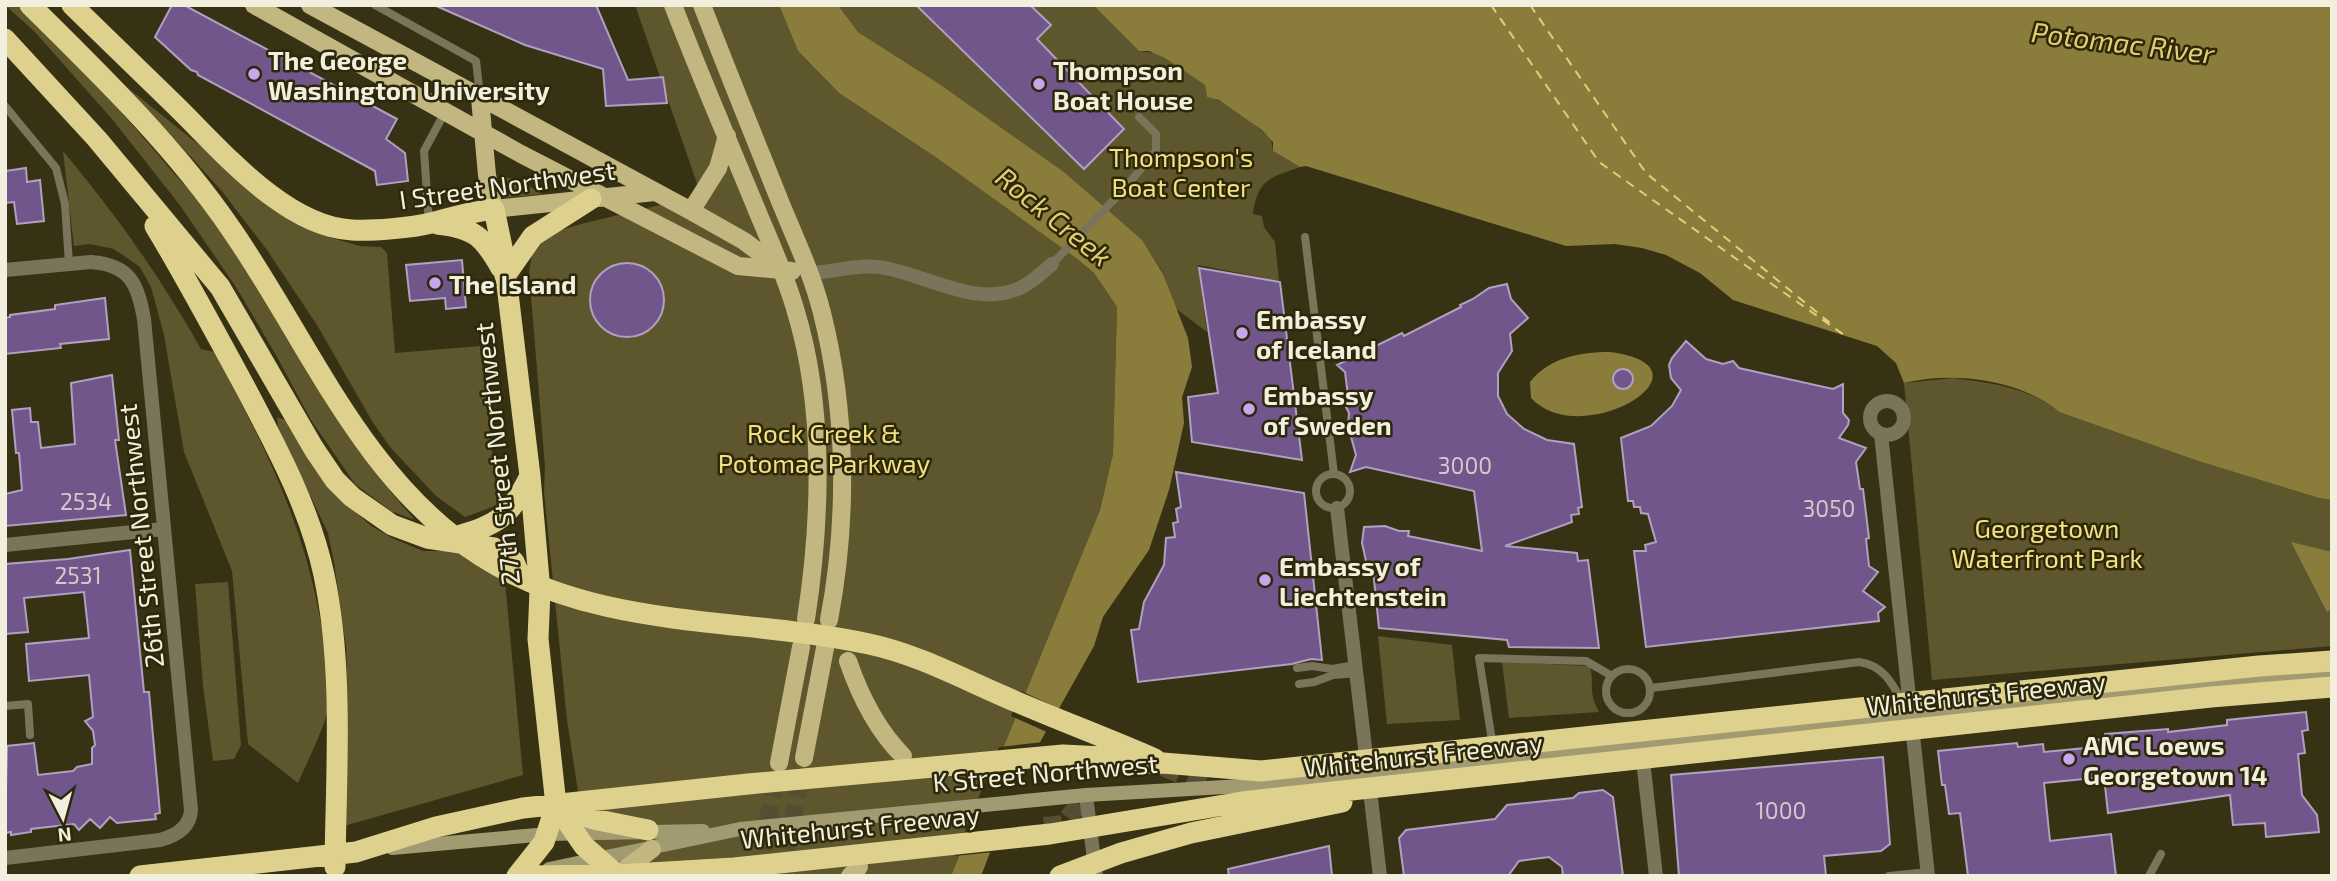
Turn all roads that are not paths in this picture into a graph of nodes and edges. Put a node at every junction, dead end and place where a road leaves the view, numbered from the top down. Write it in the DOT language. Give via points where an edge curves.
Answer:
graph roads {
  1 [pos="30,5"];
  2 [pos="72,5"];
  3 [pos="254,5"];
  4 [pos="310,5"];
  5 [pos="375,5"];
  6 [pos="673,5"];
  7 [pos="702,5"];
  8 [pos="330,10"];
  9 [pos="5,39"];
  10 [pos="480,98"];
  11 [pos="5,106"];
  12 [pos="445,112"];
  13 [pos="1139,117"];
  14 [pos="483,133"];
  15 [pos="727,136"];
  16 [pos="124,173"];
  17 [pos="655,192"];
  18 [pos="598,199"];
  19 [pos="494,209"];
  20 [pos="691,211"];
  21 [pos="429,223"];
  22 [pos="1305,237"];
  23 [pos="69,264"];
  24 [pos="1052,264"];
  25 [pos="5,270"];
  26 [pos="783,270"];
  27 [pos="810,273"];
  28 [pos="505,276"];
  29 [pos="1881,434"];
  30 [pos="1334,474"];
  31 [pos="530,476"];
  32 [pos="1337,508"];
  33 [pos="163,529"];
  34 [pos="443,540"];
  35 [pos="5,545"];
  36 [pos="806,619"];
  37 [pos="835,622"];
  38 [pos="538,639"];
  39 [pos="801,647"];
  40 [pos="825,648"];
  41 [pos="848,661"];
  42 [pos="2332,661"];
  43 [pos="1297,668"];
  44 [pos="1356,669"];
  45 [pos="1612,676"];
  46 [pos="2332,676"];
  47 [pos="1299,684"];
  48 [pos="2332,687"];
  49 [pos="1651,688"];
  50 [pos="5,706"];
  51 [pos="1631,713"];
  52 [pos="1911,718"];
  53 [pos="30,735"];
  54 [pos="1642,746"];
  55 [pos="903,756"];
  56 [pos="804,758"];
  57 [pos="1495,762"];
  58 [pos="779,763"];
  59 [pos="1163,763"];
  60 [pos="1368,776"];
  61 [pos="1433,781"];
  62 [pos="1086,795"];
  63 [pos="556,805"];
  64 [pos="575,833"];
  65 [pos="548,834"];
  66 [pos="437,835"];
  67 [pos="650,839"];
  68 [pos="2161,854"];
  69 [pos="5,858"];
  70 [pos="596,859"];
  71 [pos="335,868"];
  72 [pos="1928,874"];
  73 [pos="140,876"];
  74 [pos="519,876"];
  75 [pos="616,876"];
  76 [pos="1060,876"];
  77 [pos="1096,876"];
  78 [pos="1380,876"];
  79 [pos="1656,876"];
  80 [pos="1889,876"];
  81 [pos="2149,876"];
  1 -- 59 [label="highway" via="125,101 211,200 359,434 405,493 438,525 480,555 546,589 619,611 874,645"];
  2 -- 21 [label="highway, I Street Northwest" via="243,171 299,213 350,230"];
  3 -- 12 [label="main road"];
  4 -- 8 [label="main road"];
  5 -- 10 [label="lane" via="476,61"];
  6 -- 15 [label="main road"];
  7 -- 27 [label="main road"];
  8 -- 10 [label="main road"];
  9 -- 16 [label="highway"];
  10 -- 14 [label="main road, 27th Street Northwest"];
  10 -- 17 [label="main road"];
  11 -- 23 [label="lane" via="56,168 65,204"];
  12 -- 14 [label="main road"];
  12 -- 21 [label="lane" via="424,151"];
  13 -- 24 [label="lane" via="1156,134 1156,151"];
  14 -- 18 [label="main road"];
  14 -- 19 [label="main road, 27th Street Northwest"];
  15 -- 20 [label="main road" via="718,167"];
  15 -- 26 [label="main road"];
  16 -- 34 [label="highway" via="220,287 335,480 392,525"];
  16 -- 71 [label="highway" via="265,425 317,548 336,673"];
  17 -- 18 [label="main road, I Street Northwest"];
  17 -- 20 [label="main road"];
  18 -- 19 [label="main road, I Street Northwest"];
  18 -- 26 [label="main road" via="738,266"];
  18 -- 28 [label="highway" via="533,236"];
  19 -- 21 [label="highway, I Street Northwest"];
  19 -- 28 [label="highway, 27th Street Northwest"];
  20 -- 26 [label="main road"];
  21 -- 28 [label="highway" via="461,227 479,236"];
  22 -- 30 [label="lane"];
  23 -- 25 [label="street"];
  23 -- 33 [label="street, 26th Street Northwest" via="116,266 130,279 141,306"];
  24 -- 27 [label="street" via="1022,287 988,294 871,266"];
  26 -- 27 [label="main road"];
  26 -- 36 [label="main road" via="801,332 815,427 816,527"];
  27 -- 37 [label="main road" via="826,328 838,413 842,503"];
  28 -- 31 [label="highway, 27th Street Northwest"];
  29 -- 52 [label="street"];
  30 -- 32 [label="lane" via="1346,480 1350,491 1347,502"];
  30 -- 32 [label="lane" via="1320,479 1316,495 1326,507"];
  31 -- 34 [label="highway" via="506,515 484,528"];
  31 -- 38 [label="highway, 27th Street Northwest" via="540,591"];
  32 -- 44 [label="street"];
  33 -- 35 [label="street"];
  33 -- 69 [label="street, 26th Street Northwest" via="191,817 177,833 160,840"];
  34 -- 38 [label="highway" via="494,548 514,562"];
  38 -- 63 [label="highway, 27th Street Northwest"];
  39 -- 58 [label="main road"];
  40 -- 56 [label="main road"];
  41 -- 55 [label="main road" via="862,698 890,744"];
  42 -- 59 [label="highway, Whitehurst Freeway" via="1261,771"];
  43 -- 44 [label="lane"];
  44 -- 47 [label="lane"];
  44 -- 60 [label="street"];
  45 -- 49 [label="lane" via="1623,669 1638,670"];
  45 -- 51 [label="lane" via="1607,698 1616,710"];
  45 -- 57 [label="lane" via="1587,661 1479,657"];
  46 -- 52 [label="main road, K Street Northwest"];
  48 -- 61 [label="highway, Whitehurst Freeway"];
  49 -- 51 [label="lane" via="1644,708"];
  49 -- 52 [label="lane" via="1869,663 1884,672"];
  50 -- 53 [label="lane" via="27,704"];
  51 -- 54 [label="lane"];
  52 -- 54 [label="main road, K Street Northwest"];
  52 -- 72 [label="street"];
  54 -- 57 [label="main road, K Street Northwest"];
  54 -- 79 [label="street"];
  57 -- 60 [label="main road, K Street Northwest"];
  59 -- 63 [label="highway, Whitehurst Freeway" via="1135,764 1083,755 1038,756"];
  60 -- 62 [label="main road, K Street Northwest"];
  60 -- 78 [label="street"];
  61 -- 75 [label="highway, Whitehurst Freeway" via="1242,802 1050,834"];
  61 -- 76 [label="highway" via="1230,823 1121,853"];
  62 -- 67 [label="main road, K Street Northwest"];
  62 -- 77 [label="street"];
  63 -- 64 [label="highway"];
  63 -- 65 [label="highway"];
  63 -- 66 [label="highway, K Street Northwest" via="523,808"];
  63 -- 67 [label="highway"];
  64 -- 65 [label="main road, K Street Northwest"];
  64 -- 67 [label="main road, K Street Northwest"];
  64 -- 70 [label="highway"];
  65 -- 66 [label="main road, K Street Northwest"];
  65 -- 74 [label="highway"];
  66 -- 73 [label="highway, K Street Northwest" via="356,852"];
  67 -- 70 [label="main road, K Street Northwest"];
  67 -- 75 [label="main road"];
  68 -- 81 [label="lane"];
  70 -- 74 [label="main road, K Street Northwest"];
  70 -- 75 [label="highway"];
  72 -- 80 [label="lane"];
  74 -- 75 [label="highway, Whitehurst Freeway"];
}
